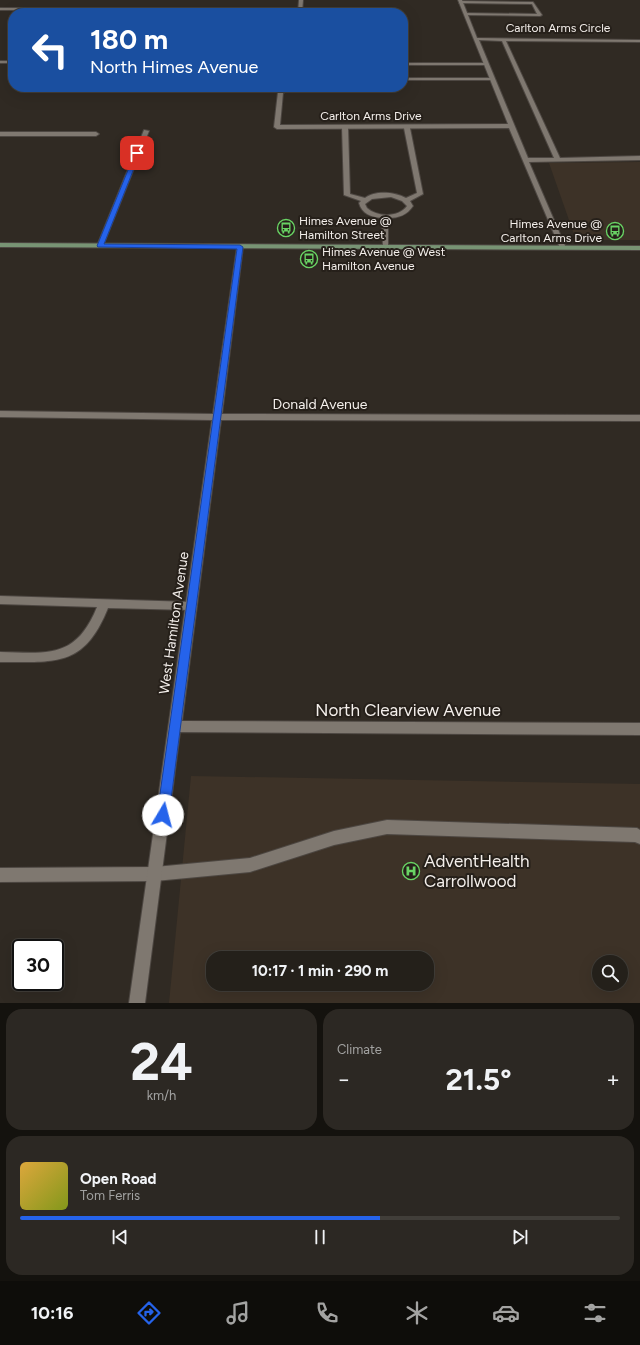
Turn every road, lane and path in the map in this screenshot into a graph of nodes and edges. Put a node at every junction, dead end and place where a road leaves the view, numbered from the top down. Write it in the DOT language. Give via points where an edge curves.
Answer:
graph roads {
  1 [pos="460,1"];
  2 [pos="465,14"];
  3 [pos="475,39"];
  4 [pos="503,39"];
  5 [pos="640,41"];
  6 [pos="408,64"];
  7 [pos="485,64"];
  8 [pos="408,79"];
  9 [pos="491,79"];
  10 [pos="281,92"];
  11 [pos="511,126"];
  12 [pos="345,128"];
  13 [pos="407,128"];
  14 [pos="146,131"];
  15 [pos="0,134"];
  16 [pos="96,134"];
  17 [pos="640,158"];
  18 [pos="558,159"];
  19 [pos="525,160"];
  20 [pos="365,200"];
  21 [pos="406,200"];
  22 [pos="385,217"];
  23 [pos="0,245"];
  24 [pos="100,246"];
  25 [pos="240,247"];
  26 [pos="386,247"];
  27 [pos="563,248"];
  28 [pos="640,248"];
  29 [pos="0,414"];
  30 [pos="218,417"];
  31 [pos="640,418"];
  32 [pos="0,600"];
  33 [pos="104,603"];
  34 [pos="191,606"];
  35 [pos="0,657"];
  36 [pos="175,726"];
  37 [pos="640,729"];
  38 [pos="640,837"];
  39 [pos="155,874"];
  40 [pos="0,875"];
  41 [pos="137,1003"];
  1 -- 2 [label="street"];
  1 -- 2 [label="street" via="534,3 540,15"];
  2 -- 3 [label="street"];
  3 -- 4 [label="street, Carlton Arms Circle"];
  3 -- 7 [label="street"];
  4 -- 5 [label="street, Carlton Arms Circle"];
  4 -- 18 [label="street"];
  6 -- 7 [label="street"];
  7 -- 9 [label="street"];
  8 -- 9 [label="street"];
  9 -- 11 [label="street"];
  10 -- 12 [label="street, Carlton Arms Drive" via="277,127"];
  11 -- 13 [label="street, Carlton Arms Drive"];
  11 -- 19 [label="street"];
  12 -- 13 [label="street, Carlton Arms Drive"];
  12 -- 20 [label="street" via="347,195"];
  13 -- 21 [label="street" via="420,194"];
  14 -- 24 [label="street"];
  15 -- 16 [label="street"];
  17 -- 18 [label="street"];
  18 -- 19 [label="street"];
  19 -- 27 [label="street"];
  20 -- 21 [label="street" via="385,195"];
  20 -- 22 [label="street" via="362,203 364,210"];
  21 -- 22 [label="street" via="410,206 406,213"];
  22 -- 26 [label="street"];
  23 -- 24 [label="street"];
  24 -- 25 [label="street"];
  25 -- 26 [label="street"];
  25 -- 30 [label="street, West Hamilton Avenue"];
  26 -- 27 [label="street"];
  27 -- 28 [label="street"];
  29 -- 30 [label="street, Donald Avenue"];
  30 -- 31 [label="street, Donald Avenue"];
  30 -- 34 [label="street, West Hamilton Avenue"];
  32 -- 33 [label="street"];
  33 -- 34 [label="street"];
  33 -- 35 [label="street" via="98,622 86,639 73,649 61,655 48,657"];
  34 -- 36 [label="street, West Hamilton Avenue"];
  36 -- 37 [label="street, North Clearview Avenue"];
  36 -- 39 [label="street, West Hamilton Avenue"];
  38 -- 39 [label="street" via="387,827 334,838 250,864"];
  39 -- 40 [label="street"];
  39 -- 41 [label="street, West Hamilton Avenue"];
}
